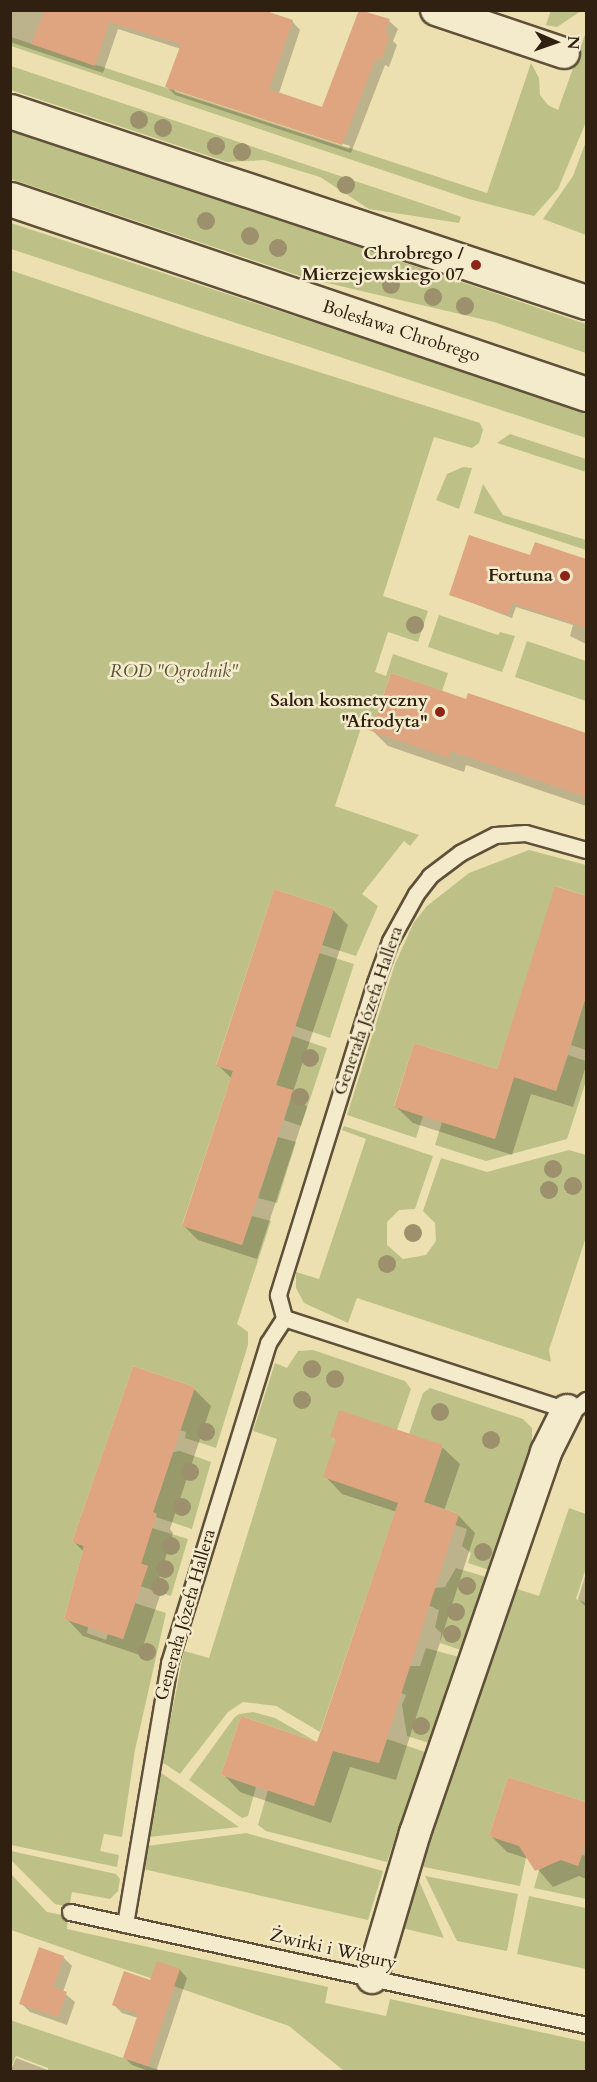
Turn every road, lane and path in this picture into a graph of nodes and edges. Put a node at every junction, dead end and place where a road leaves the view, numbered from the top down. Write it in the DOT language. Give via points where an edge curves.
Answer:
graph roads {
  1 [pos="436,10"];
  2 [pos="564,53"];
  3 [pos="10,111"];
  4 [pos="10,199"];
  5 [pos="586,302"];
  6 [pos="586,394"];
  7 [pos="586,850"];
  8 [pos="284,1318"];
  9 [pos="577,1405"];
  10 [pos="70,1912"];
  11 [pos="124,1924"];
  12 [pos="372,1978"];
  13 [pos="586,2025"];
  1 -- 2 [label="street"];
  3 -- 5 [label="street"];
  4 -- 6 [label="street, Bolesława Chrobrego"];
  7 -- 8 [label="lane, Generała Józefa Hallera" via="525,833 486,838 430,876 403,913 375,983 279,1286"];
  8 -- 9 [label="lane"];
  8 -- 11 [label="lane, Generała Józefa Hallera" via="268,1343 169,1663"];
  9 -- 12 [label="street" via="546,1452 415,1833"];
  10 -- 11 [label="lane, Żwirki i Wigury"];
  11 -- 12 [label="lane, Żwirki i Wigury"];
  12 -- 13 [label="lane, Żwirki i Wigury"];
}
